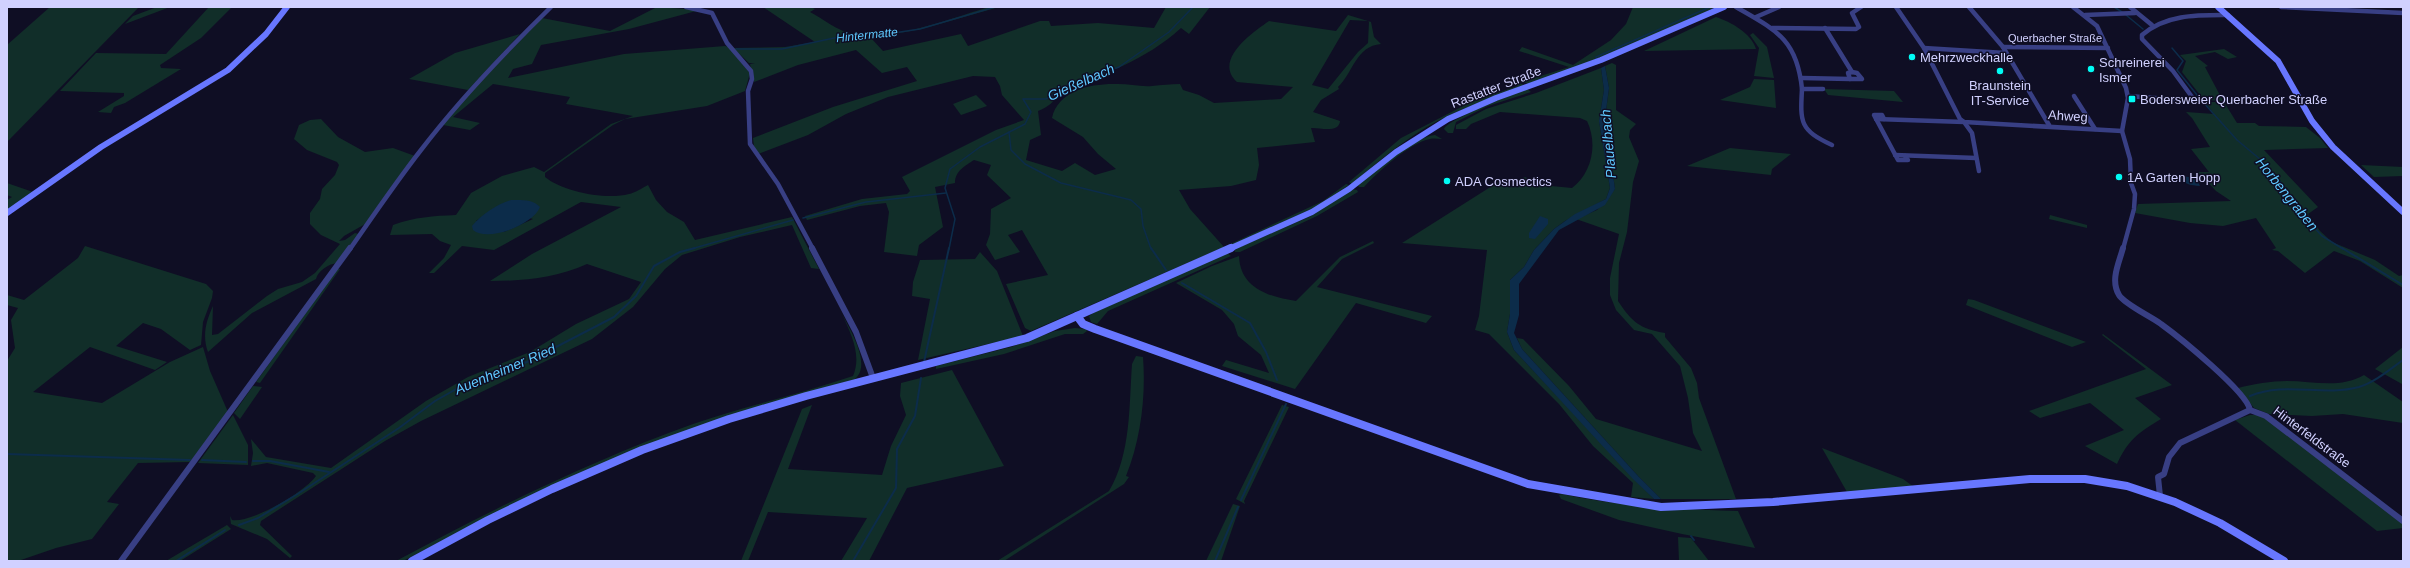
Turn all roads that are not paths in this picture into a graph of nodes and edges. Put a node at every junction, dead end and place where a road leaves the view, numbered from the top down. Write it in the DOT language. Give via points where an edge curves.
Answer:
graph roads {
  1 [pos="287,7"];
  2 [pos="551,7"];
  3 [pos="686,7"];
  4 [pos="1724,7"];
  5 [pos="1736,7"];
  6 [pos="1779,7"];
  7 [pos="1861,7"];
  8 [pos="1896,7"];
  9 [pos="1969,7"];
  10 [pos="2073,7"];
  11 [pos="2130,7"];
  12 [pos="2218,7"];
  13 [pos="2280,7"];
  14 [pos="2135,13"];
  15 [pos="2403,13"];
  16 [pos="2085,15"];
  17 [pos="2228,15"];
  18 [pos="1756,16"];
  19 [pos="2152,25"];
  20 [pos="1772,28"];
  21 [pos="1825,28"];
  22 [pos="2002,47"];
  23 [pos="1924,48"];
  24 [pos="2108,48"];
  25 [pos="2005,53"];
  26 [pos="1852,72"];
  27 [pos="1802,78"];
  28 [pos="1850,79"];
  29 [pos="1802,89"];
  30 [pos="1823,89"];
  31 [pos="2074,96"];
  32 [pos="2128,96"];
  33 [pos="1964,122"];
  34 [pos="2050,126"];
  35 [pos="2095,129"];
  36 [pos="2122,131"];
  37 [pos="1832,145"];
  38 [pos="1976,158"];
  39 [pos="1979,171"];
  40 [pos="2403,212"];
  41 [pos="7,214"];
  42 [pos="1077,316"];
  43 [pos="873,378"];
  44 [pos="2250,410"];
  45 [pos="2160,496"];
  46 [pos="2403,521"];
  47 [pos="121,561"];
  48 [pos="412,561"];
  49 [pos="2284,561"];
  1 -- 41 [label="main road" via="266,34 228,70 101,147"];
  2 -- 47 [label="street" via="501,56 425,145"];
  3 -- 43 [label="street" via="712,13 727,43 751,71 752,79 748,91 750,144 778,184 798,220 856,332"];
  4 -- 42 [label="main road, Rastatter Straße" via="1599,61 1496,98 1448,120 1396,152 1334,200 1312,212"];
  5 -- 18 [label="street"];
  6 -- 18 [label="street"];
  7 -- 21 [label="street" via="1852,13 1859,27"];
  8 -- 23 [label="street"];
  9 -- 22 [label="street"];
  10 -- 16 [label="street, Querbacher Straße"];
  11 -- 14 [label="street"];
  12 -- 17 [label="main road"];
  13 -- 15 [label="street"];
  14 -- 16 [label="street, Querbacher Straße"];
  14 -- 19 [label="street"];
  16 -- 24 [label="street, Querbacher Straße" via="2097,26"];
  17 -- 19 [label="street" via="2182,18"];
  17 -- 40 [label="main road" via="2271,53 2287,75 2312,121 2333,147"];
  18 -- 20 [label="street"];
  19 -- 32 [label="street" via="2143,33 2142,39 2173,71 2195,101"];
  20 -- 21 [label="street"];
  20 -- 27 [label="street" via="1787,42 1796,56"];
  21 -- 26 [label="street"];
  22 -- 24 [label="street, Querbacher Straße"];
  22 -- 25 [label="street"];
  23 -- 25 [label="street"];
  23 -- 33 [label="street" via="1960,119"];
  24 -- 32 [label="street, Querbacher Straße"];
  25 -- 34 [label="street"];
  26 -- 28 [label="street" via="1848,73"];
  26 -- 28 [label="street" via="1857,73 1862,80"];
  27 -- 28 [label="street"];
  27 -- 29 [label="street"];
  29 -- 30 [label="street"];
  29 -- 37 [label="street" via="1803,128 1811,136"];
  31 -- 35 [label="street"];
  32 -- 36 [label="street"];
  33 -- 34 [label="street, Ahweg"];
  33 -- 38 [label="street" via="1972,133"];
  33 -- 38 [label="street, Ahweg" via="1884,119 1882,115 1874,115 1895,155"];
  34 -- 35 [label="street, Ahweg"];
  35 -- 36 [label="street, Ahweg"];
  36 -- 44 [label="street" via="2130,159 2131,183 2135,194 2134,209 2114,281 2119,296 2161,324 2238,390 2249,404"];
  38 -- 39 [label="street"];
  42 -- 43 [label="main road, Rastatter Straße" via="1027,338"];
  42 -- 45 [label="main road" via="1083,324 1100,331 1528,484 1611,500 1660,507 1711,506 2065,478 2102,481"];
  43 -- 48 [label="main road, Rastatter Straße" via="729,419 642,450 552,489"];
  44 -- 45 [label="street" via="2180,443 2169,457 2164,474 2158,477"];
  44 -- 46 [label="street, Hinterfeldstraße" via="2266,416"];
  45 -- 49 [label="main road" via="2235,530"];
}
